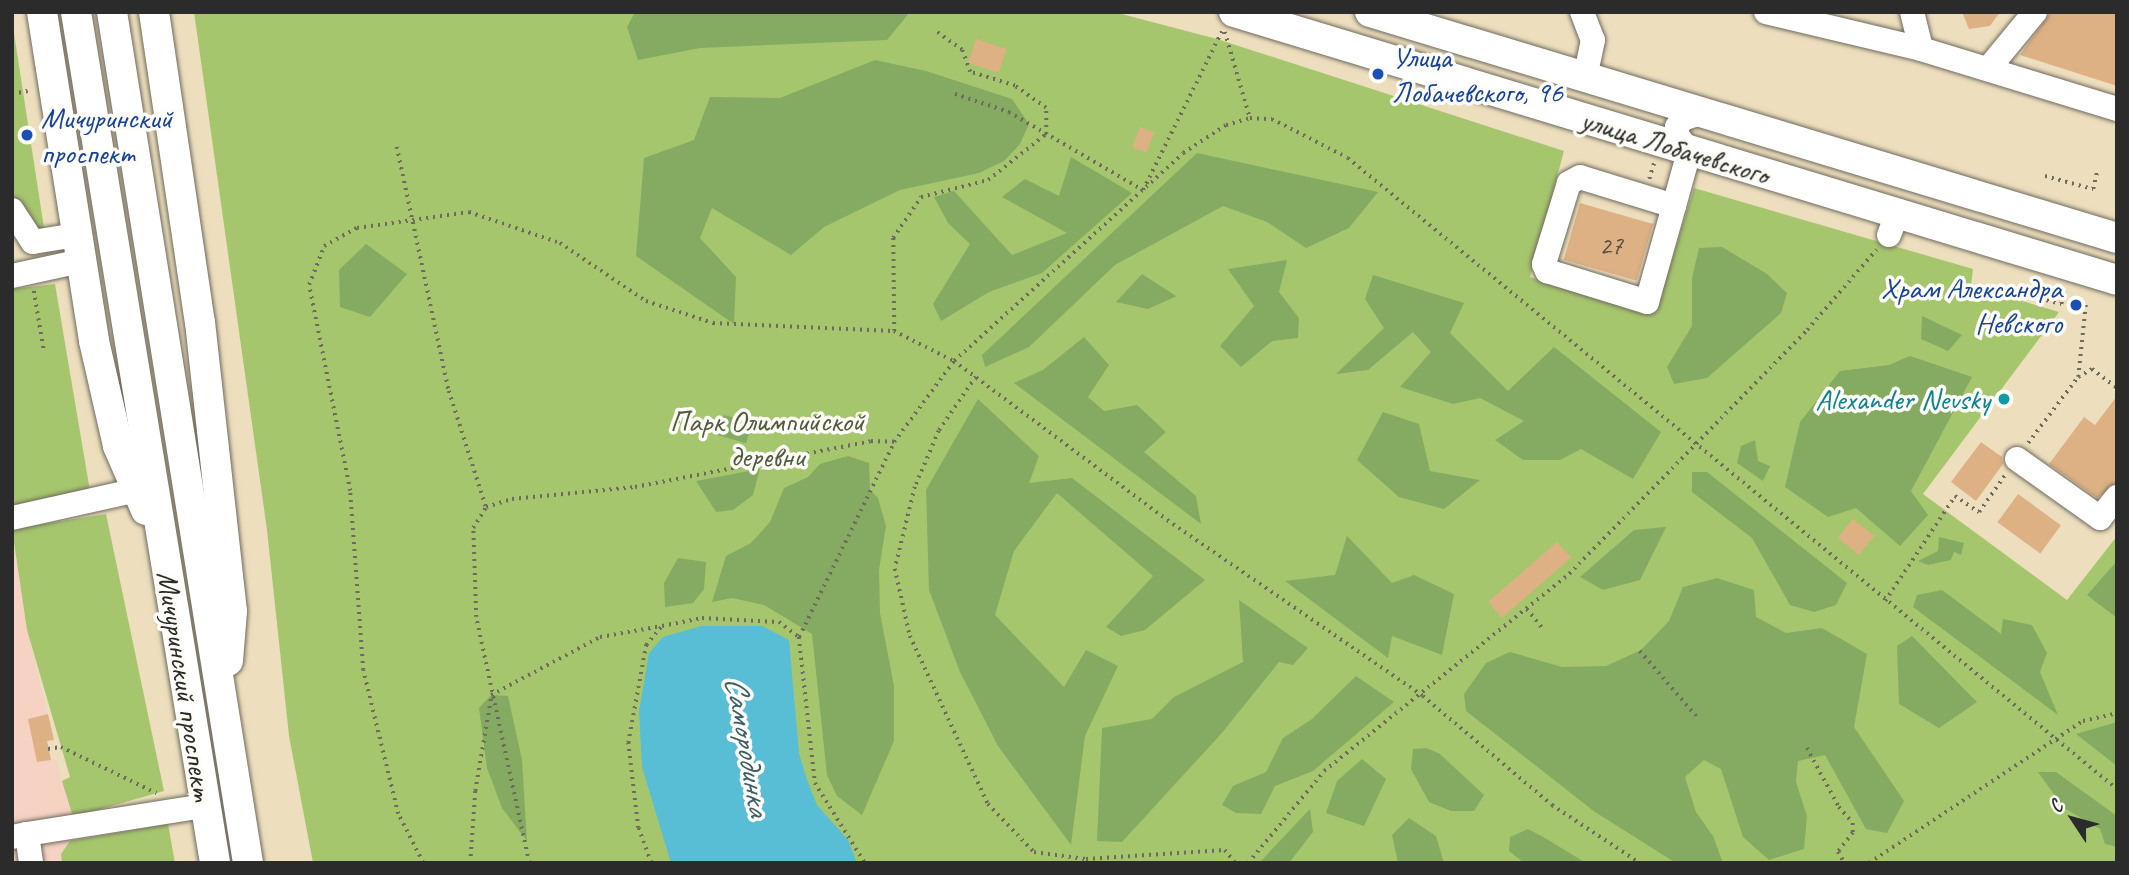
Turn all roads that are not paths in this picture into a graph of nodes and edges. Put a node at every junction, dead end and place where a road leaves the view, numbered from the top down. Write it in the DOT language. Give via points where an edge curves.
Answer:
graph roads {
  1 [pos="42,12"];
  2 [pos="76,12"];
  3 [pos="112,12"];
  4 [pos="154,12"];
  5 [pos="1234,12"];
  6 [pos="1370,12"];
  7 [pos="1582,12"];
  8 [pos="1605,12"];
  9 [pos="1766,12"];
  10 [pos="1912,12"];
  11 [pos="2035,12"];
  12 [pos="1593,40"];
  13 [pos="1921,48"];
  14 [pos="1988,69"];
  15 [pos="1585,78"];
  16 [pos="2117,109"];
  17 [pos="1701,113"];
  18 [pos="1689,152"];
  19 [pos="1674,206"];
  20 [pos="12,209"];
  21 [pos="2117,238"];
  22 [pos="79,248"];
  23 [pos="21,274"];
  24 [pos="2117,280"];
  25 [pos="2017,459"];
  26 [pos="137,490"];
  27 [pos="2117,497"];
  28 [pos="12,518"];
  29 [pos="163,551"];
  30 [pos="224,705"];
  31 [pos="204,806"];
  32 [pos="20,836"];
  33 [pos="31,863"];
  34 [pos="215,863"];
  35 [pos="248,863"];
  1 -- 22 [label="main road"];
  2 -- 29 [label="main road, Мичуринский проспект"];
  3 -- 30 [label="main road, Мичуринский проспект"];
  4 -- 30 [label="main road" via="200,323 232,611"];
  5 -- 18 [label="main road, улица Лобачевского"];
  6 -- 15 [label="main road, улица Лобачевского"];
  7 -- 12 [label="street"];
  8 -- 12 [label="street"];
  9 -- 13 [label="street"];
  10 -- 13 [label="street"];
  11 -- 14 [label="street"];
  12 -- 15 [label="street"];
  13 -- 14 [label="street"];
  14 -- 16 [label="street"];
  15 -- 17 [label="main road, улица Лобачевского"];
  17 -- 18 [label="street" via="1682,119 1677,127"];
  17 -- 21 [label="main road, улица Лобачевского"];
  18 -- 19 [label="street"];
  18 -- 24 [label="main road, улица Лобачевского" via="1893,223"];
  19 -- 19 [label="street" via="1580,177 1569,183 1544,264 1547,271 1647,302"];
  20 -- 22 [label="street" via="33,242"];
  22 -- 23 [label="street"];
  22 -- 26 [label="main road" via="118,446"];
  25 -- 27 [label="street" via="2100,518"];
  26 -- 28 [label="street"];
  26 -- 29 [label="main road"];
  29 -- 31 [label="main road, Мичуринский проспект"];
  30 -- 35 [label="main road, Мичуринский проспект" via="231,778"];
  31 -- 32 [label="street"];
  31 -- 34 [label="main road, Мичуринский проспект"];
  32 -- 33 [label="street"];
}
